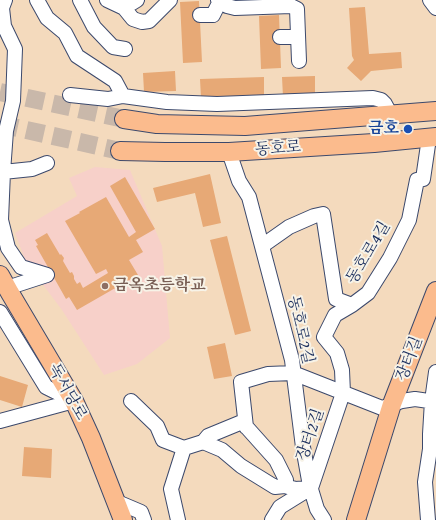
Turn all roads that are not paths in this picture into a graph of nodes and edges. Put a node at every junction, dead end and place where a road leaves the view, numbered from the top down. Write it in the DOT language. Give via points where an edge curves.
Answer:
graph roads {
  1 [pos="5,0"];
  2 [pos="37,0"];
  3 [pos="80,0"];
  4 [pos="107,0"];
  5 [pos="170,0"];
  6 [pos="219,0"];
  7 [pos="430,0"];
  8 [pos="131,3"];
  9 [pos="436,8"];
  10 [pos="200,15"];
  11 [pos="298,36"];
  12 [pos="280,37"];
  13 [pos="125,49"];
  14 [pos="299,61"];
  15 [pos="70,94"];
  16 [pos="123,96"];
  17 [pos="436,111"];
  18 [pos="391,115"];
  19 [pos="373,117"];
  20 [pos="124,118"];
  21 [pos="432,138"];
  22 [pos="374,143"];
  23 [pos="120,151"];
  24 [pos="229,152"];
  25 [pos="47,162"];
  26 [pos="3,172"];
  27 [pos="262,246"];
  28 [pos="4,282"];
  29 [pos="436,291"];
  30 [pos="352,305"];
  31 [pos="0,312"];
  32 [pos="293,373"];
  33 [pos="436,375"];
  34 [pos="343,393"];
  35 [pos="74,401"];
  36 [pos="131,401"];
  37 [pos="434,402"];
  38 [pos="392,404"];
  39 [pos="0,420"];
  40 [pos="246,427"];
  41 [pos="203,442"];
  42 [pos="184,448"];
  43 [pos="433,449"];
  44 [pos="285,486"];
  45 [pos="311,488"];
  46 [pos="115,500"];
  47 [pos="431,501"];
  48 [pos="123,520"];
  49 [pos="144,520"];
  50 [pos="178,520"];
  51 [pos="272,520"];
  52 [pos="324,520"];
  53 [pos="356,520"];
  54 [pos="428,520"];
  1 -- 26 [label="street, 독서당로" via="2,8 4,26 15,49 13,101 6,131"];
  2 -- 16 [label="street" via="47,18 64,33 77,56 115,82"];
  3 -- 13 [label="street" via="94,27 113,47"];
  4 -- 8 [label="street"];
  5 -- 8 [label="street" via="149,21 142,22 133,19"];
  6 -- 10 [label="street" via="213,15"];
  6 -- 11 [label="street" via="235,8 291,6 297,9"];
  7 -- 9 [label="street"];
  11 -- 12 [label="street"];
  11 -- 14 [label="street"];
  15 -- 16 [label="street" via="108,99"];
  16 -- 18 [label="street" via="167,102 217,104 373,98 386,104"];
  17 -- 18 [label="main road, 동호로"];
  18 -- 19 [label="main road, 동호로"];
  19 -- 20 [label="main road, 동호로" via="245,126 158,124"];
  19 -- 22 [label="main road"];
  21 -- 22 [label="main road, 동호로"];
  21 -- 30 [label="street, 동호로4길" via="423,179 417,180 409,220 390,258 368,293"];
  22 -- 24 [label="main road, 동호로"];
  23 -- 24 [label="main road, 동호로"];
  24 -- 27 [label="street, 동호로2길" via="239,181 248,197"];
  25 -- 26 [label="street" via="32,169"];
  26 -- 28 [label="street, 독서당로" via="1,220 8,248 21,267 47,275"];
  27 -- 30 [label="street" via="289,227 323,214 336,299"];
  27 -- 32 [label="street, 동호로2길" via="292,360"];
  28 -- 35 [label="main road, 독서당로"];
  29 -- 38 [label="main road, 장터길"];
  30 -- 34 [label="street, 동호로4길" via="335,315 324,337 337,353 342,370"];
  31 -- 35 [label="street" via="46,387"];
  32 -- 34 [label="street, 장터길"];
  32 -- 40 [label="street" via="268,374 241,382"];
  32 -- 45 [label="street, 동호로2길"];
  33 -- 37 [label="street"];
  34 -- 38 [label="street, 장터길" via="382,408"];
  34 -- 45 [label="street, 장터2길"];
  35 -- 39 [label="street"];
  35 -- 46 [label="main road, 독서당로"];
  36 -- 42 [label="street" via="157,426 163,440"];
  37 -- 38 [label="street, 장터길" via="415,399"];
  37 -- 43 [label="street" via="430,434"];
  38 -- 53 [label="main road, 장터길"];
  40 -- 41 [label="street" via="242,422 208,436"];
  40 -- 44 [label="street" via="276,460 286,480"];
  41 -- 42 [label="street"];
  41 -- 44 [label="street" via="222,450 241,466 275,487"];
  42 -- 50 [label="street" via="171,489"];
  43 -- 47 [label="street" via="425,482"];
  44 -- 45 [label="street" via="295,489"];
  45 -- 51 [label="street" via="280,507"];
  45 -- 52 [label="street, 동호로2길" via="317,509"];
  46 -- 48 [label="main road, 독서당로"];
  46 -- 49 [label="street" via="141,512"];
  47 -- 54 [label="street"];
}
